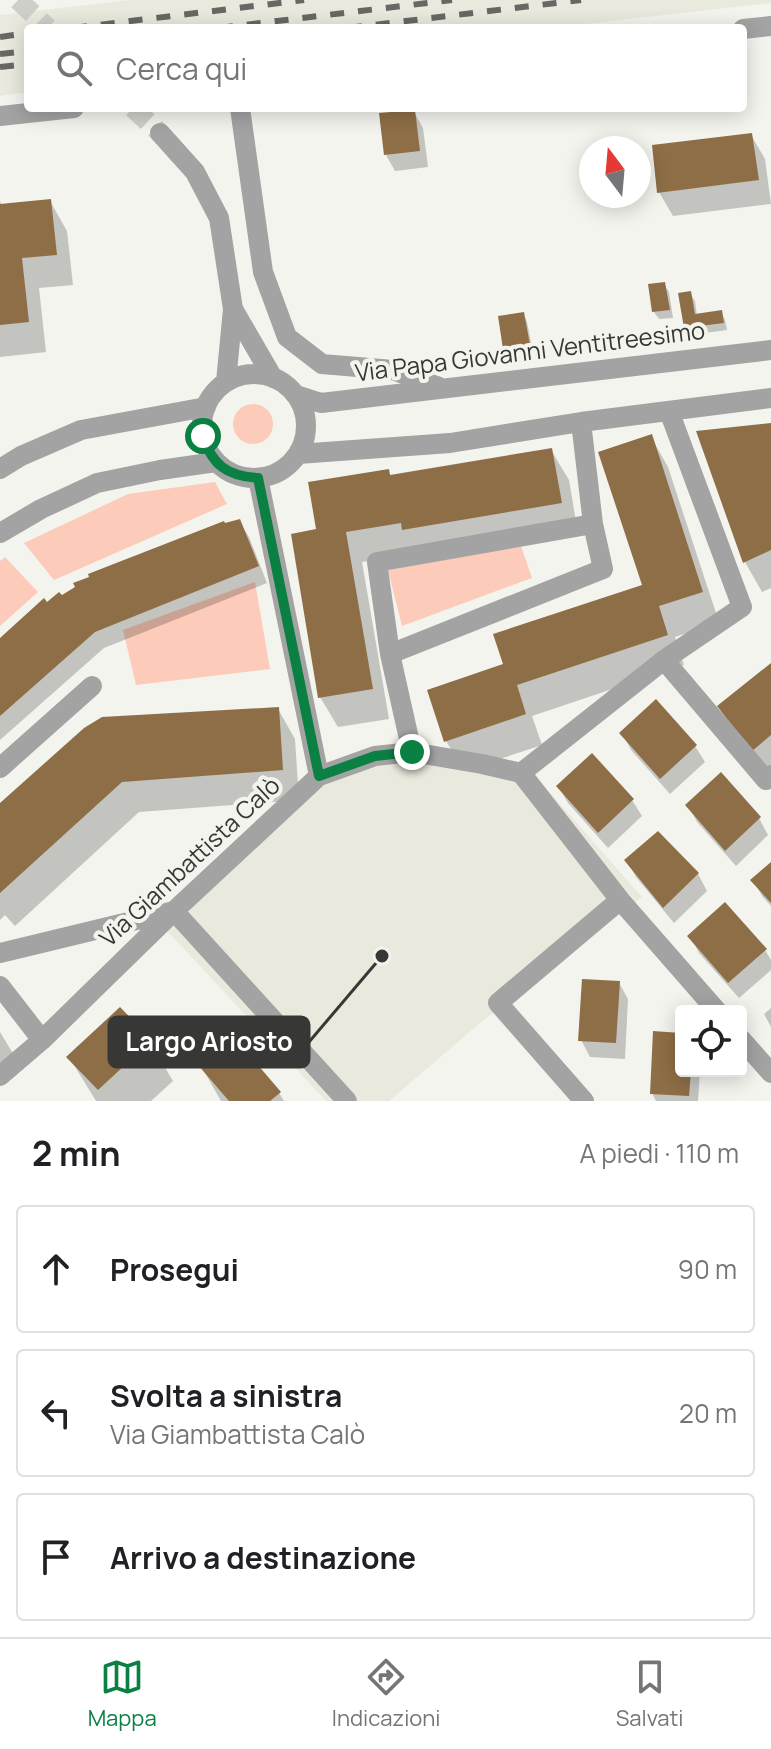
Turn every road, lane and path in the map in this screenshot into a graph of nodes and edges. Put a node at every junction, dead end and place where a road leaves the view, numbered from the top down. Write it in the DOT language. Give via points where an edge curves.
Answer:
graph roads {
  1 [pos="771,26"];
  2 [pos="747,29"];
  3 [pos="37,112"];
  4 [pos="241,112"];
  5 [pos="0,116"];
  6 [pos="160,133"];
  7 [pos="233,309"];
  8 [pos="771,350"];
  9 [pos="273,378"];
  10 [pos="226,382"];
  11 [pos="443,388"];
  12 [pos="296,395"];
  13 [pos="771,398"];
  14 [pos="206,407"];
  15 [pos="669,411"];
  16 [pos="581,422"];
  17 [pos="298,454"];
  18 [pos="216,462"];
  19 [pos="0,469"];
  20 [pos="258,478"];
  21 [pos="593,524"];
  22 [pos="0,533"];
  23 [pos="390,654"];
  24 [pos="664,660"];
  25 [pos="92,686"];
  26 [pos="412,752"];
  27 [pos="0,768"];
  28 [pos="521,773"];
  29 [pos="771,775"];
  30 [pos="319,776"];
  31 [pos="620,900"];
  32 [pos="174,911"];
  33 [pos="0,953"];
  34 [pos="0,986"];
  35 [pos="712,1005"];
  36 [pos="42,1040"];
  37 [pos="747,1046"];
  38 [pos="771,1073"];
  39 [pos="0,1076"];
  40 [pos="347,1101"];
  41 [pos="584,1101"];
  1 -- 2 [label="street"];
  3 -- 5 [label="street"];
  4 -- 11 [label="street" via="263,272 287,337 322,364 393,370"];
  6 -- 7 [label="street" via="195,172 219,218"];
  7 -- 9 [label="street"];
  7 -- 10 [label="street"];
  8 -- 11 [label="street, Via Papa Giovanni Ventitreesimo"];
  9 -- 10 [label="street" via="257,374"];
  9 -- 12 [label="street"];
  10 -- 14 [label="street"];
  11 -- 12 [label="street, Via Papa Giovanni Ventitreesimo" via="321,403"];
  12 -- 17 [label="street" via="306,424"];
  13 -- 15 [label="street"];
  14 -- 18 [label="street" via="203,436"];
  14 -- 19 [label="street" via="81,430"];
  15 -- 16 [label="street"];
  15 -- 24 [label="street" via="742,607"];
  16 -- 17 [label="street" via="450,443"];
  16 -- 21 [label="street"];
  17 -- 20 [label="street" via="287,467"];
  18 -- 20 [label="street" via="242,477"];
  18 -- 22 [label="street" via="97,483"];
  20 -- 30 [label="street"];
  21 -- 23 [label="street" via="603,569"];
  21 -- 23 [label="street" via="377,562"];
  23 -- 26 [label="street"];
  24 -- 28 [label="street"];
  24 -- 29 [label="street" via="766,780"];
  25 -- 27 [label="street"];
  26 -- 28 [label="street, Via Giambattista Calò"];
  26 -- 30 [label="street, Via Giambattista Calò" via="375,756"];
  28 -- 31 [label="street"];
  30 -- 32 [label="street, Via Giambattista Calò"];
  31 -- 35 [label="street"];
  31 -- 41 [label="street" via="498,1003"];
  32 -- 33 [label="street"];
  32 -- 36 [label="street, Via Giambattista Calò"];
  32 -- 40 [label="street"];
  34 -- 36 [label="street"];
  36 -- 39 [label="street, Via Giambattista Calò"];
  37 -- 38 [label="street"];
}
